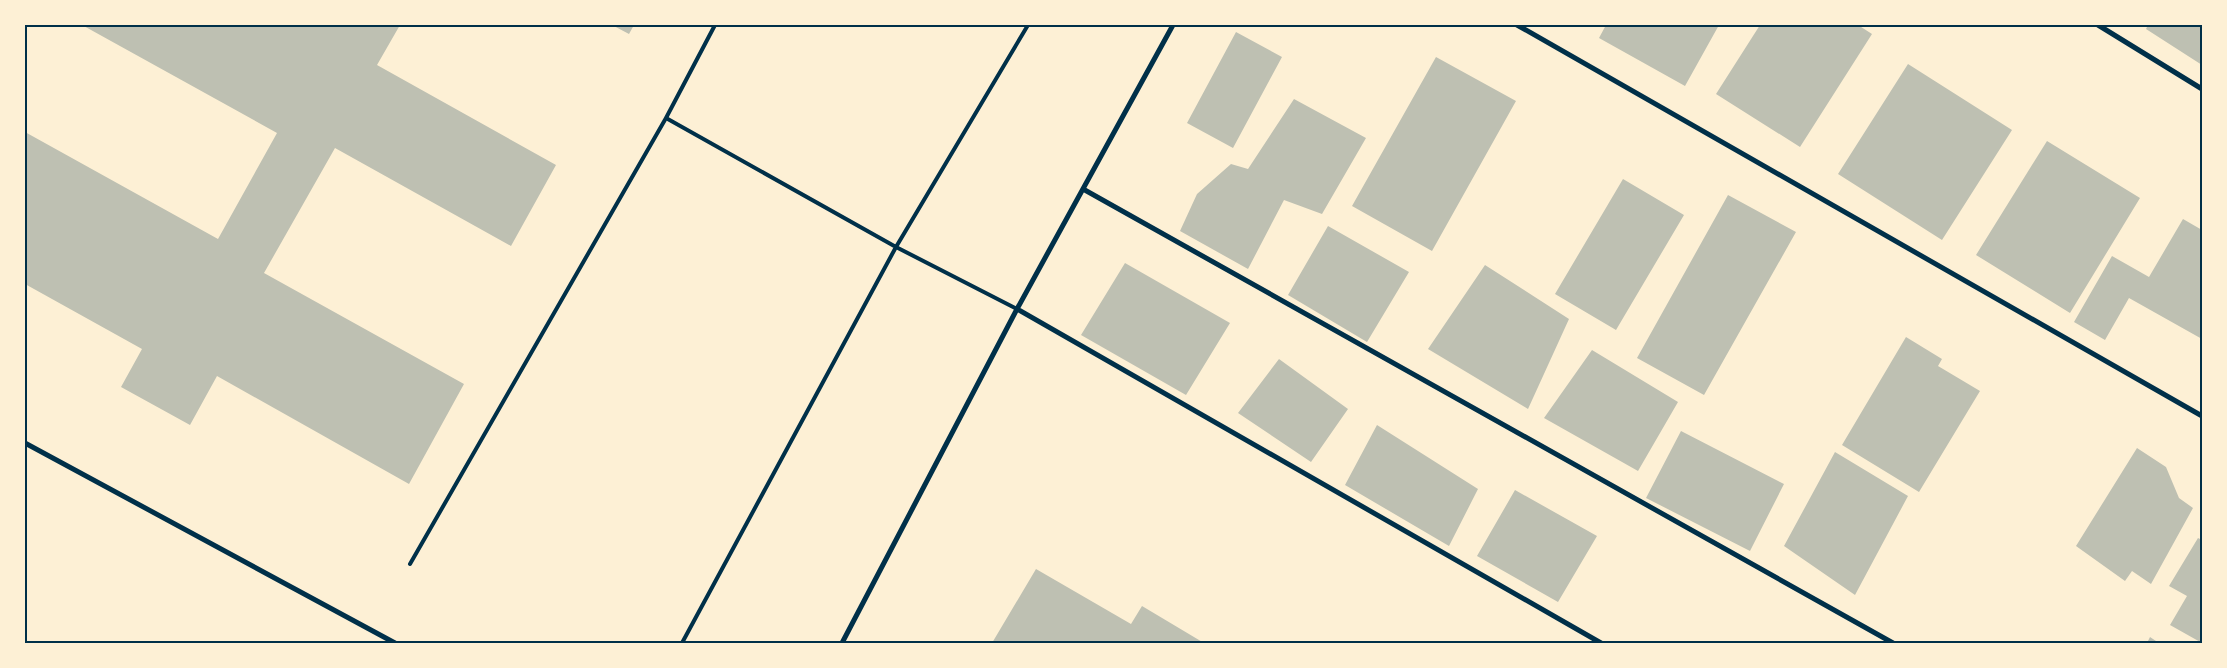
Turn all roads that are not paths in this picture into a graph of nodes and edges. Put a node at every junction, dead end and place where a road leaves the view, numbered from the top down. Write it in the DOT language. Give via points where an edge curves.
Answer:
graph roads {
  1 [pos="715,25"];
  2 [pos="1028,25"];
  3 [pos="1174,25"];
  4 [pos="1517,25"];
  5 [pos="2098,25"];
  6 [pos="2202,89"];
  7 [pos="666,118"];
  8 [pos="1083,189"];
  9 [pos="896,247"];
  10 [pos="1017,309"];
  11 [pos="2202,416"];
  12 [pos="25,443"];
  13 [pos="410,564"];
  14 [pos="395,643"];
  15 [pos="682,643"];
  16 [pos="842,643"];
  17 [pos="1601,643"];
  18 [pos="1893,643"];
  1 -- 7 [label="lane"];
  2 -- 9 [label="lane"];
  3 -- 8 [label="street"];
  4 -- 11 [label="street"];
  5 -- 6 [label="street"];
  7 -- 9 [label="lane"];
  7 -- 13 [label="lane"];
  8 -- 10 [label="street"];
  8 -- 18 [label="street"];
  9 -- 10 [label="lane"];
  9 -- 15 [label="lane"];
  10 -- 16 [label="street"];
  10 -- 17 [label="street"];
  12 -- 14 [label="street"];
}
